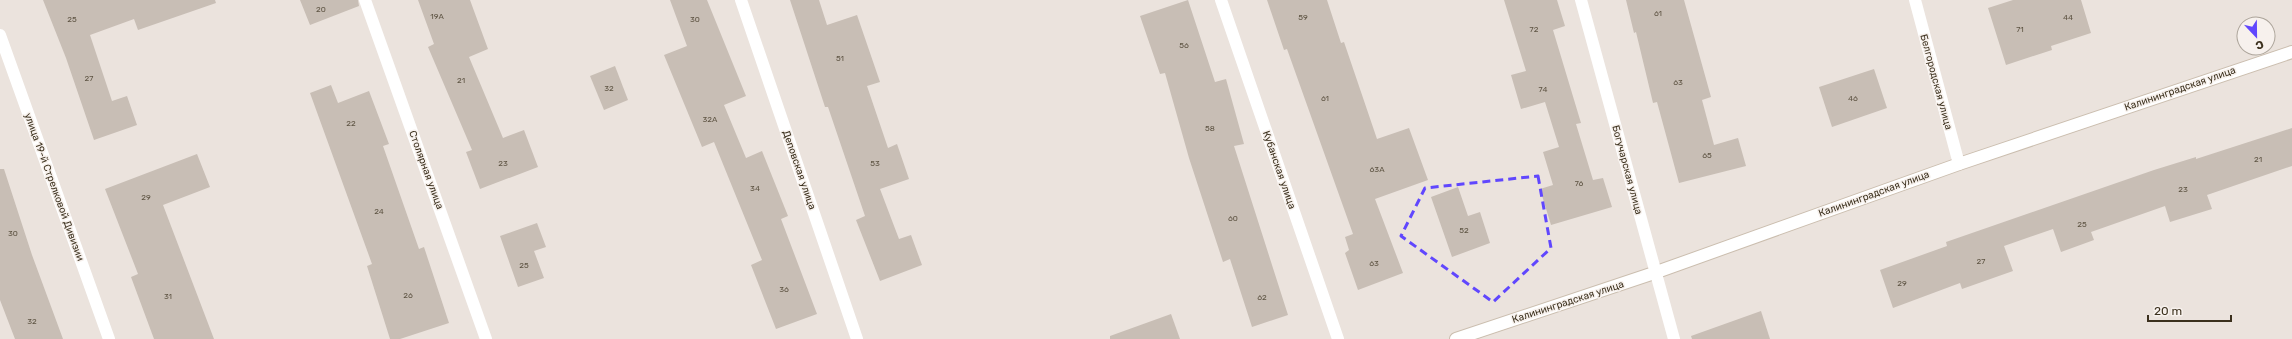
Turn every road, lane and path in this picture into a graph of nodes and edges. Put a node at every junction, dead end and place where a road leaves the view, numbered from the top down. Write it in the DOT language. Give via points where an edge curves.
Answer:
graph roads {
  1 [pos="365,0"];
  2 [pos="741,0"];
  3 [pos="1221,0"];
  4 [pos="1582,0"];
  5 [pos="1915,0"];
  6 [pos="0,35"];
  7 [pos="2292,52"];
  8 [pos="1959,164"];
  9 [pos="1654,273"];
  10 [pos="109,339"];
  11 [pos="486,339"];
  12 [pos="857,339"];
  13 [pos="1338,339"];
  14 [pos="1456,339"];
  15 [pos="1674,339"];
  1 -- 11 [label="street, Столярная улица"];
  2 -- 12 [label="street, Деповская улица"];
  3 -- 13 [label="street, Кубанская улица"];
  4 -- 9 [label="street, Богучарская улица"];
  5 -- 8 [label="street, Белгородская улица"];
  6 -- 10 [label="street, улица 19-й Стрелковой Дивизии"];
  7 -- 8 [label="street, Калининградская улица"];
  8 -- 9 [label="street, Калининградская улица"];
  9 -- 14 [label="street, Калининградская улица"];
  9 -- 15 [label="street, Богучарская улица"];
}
